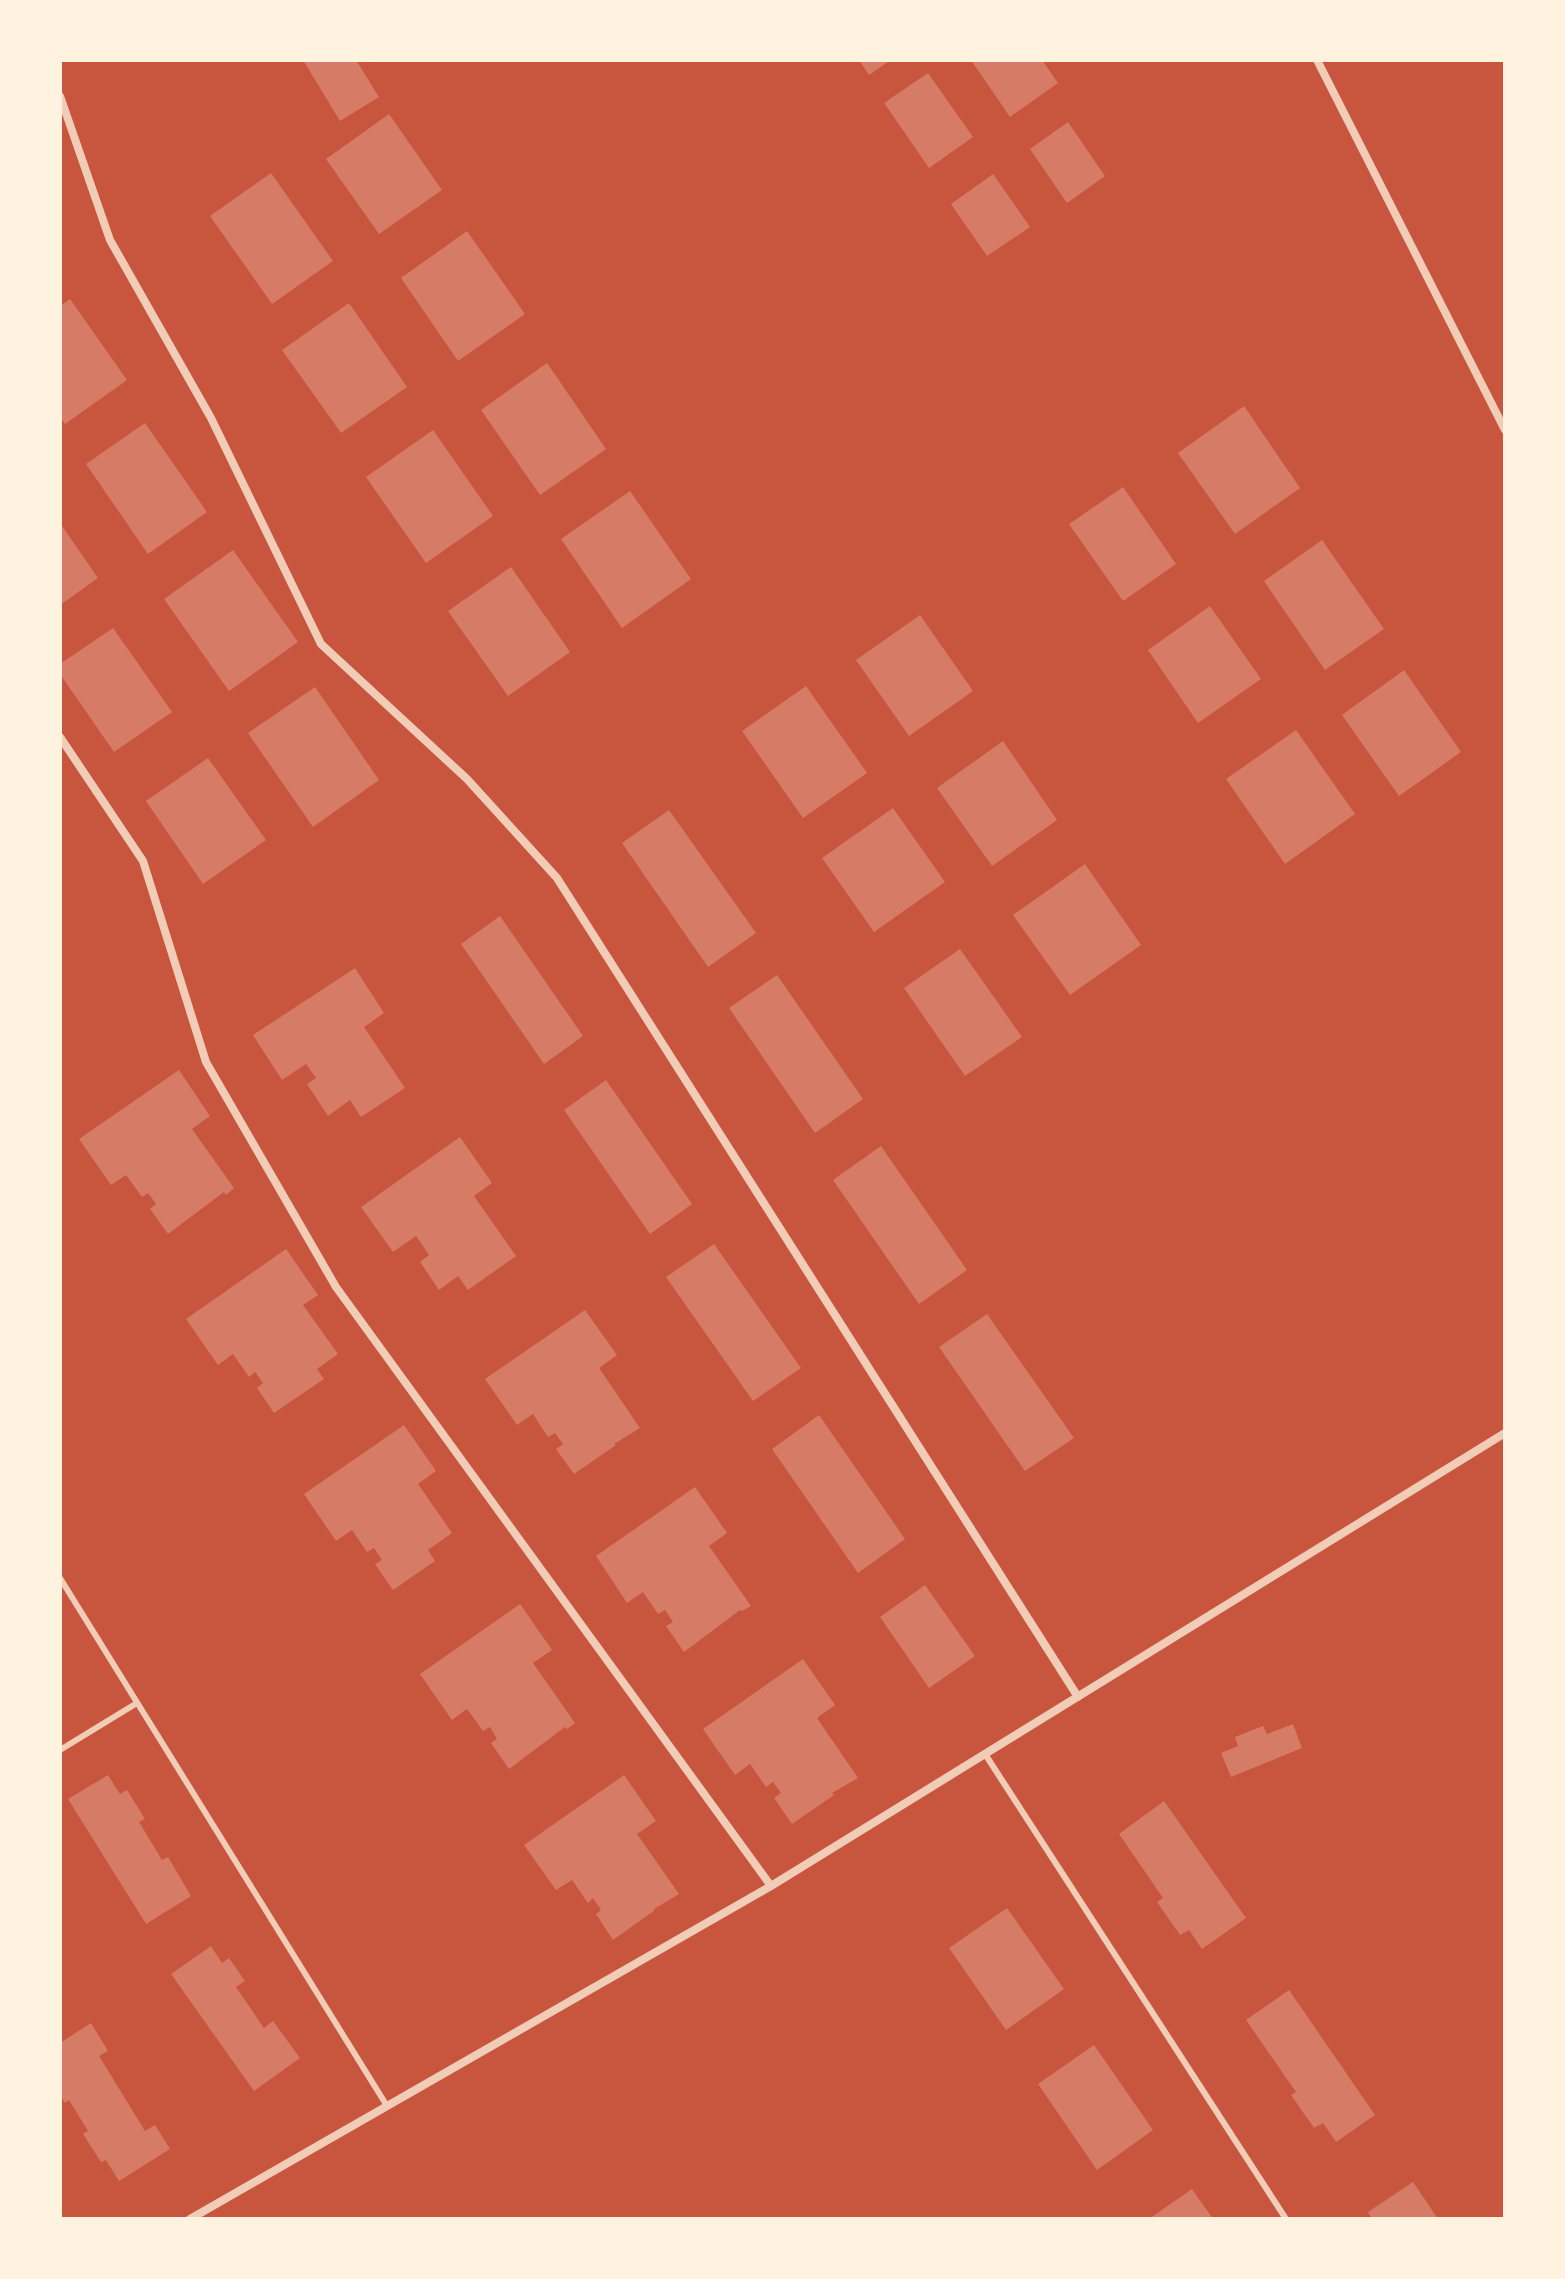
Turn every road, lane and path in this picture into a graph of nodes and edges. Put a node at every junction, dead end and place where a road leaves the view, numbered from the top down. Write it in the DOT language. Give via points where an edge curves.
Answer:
graph roads {
  1 [pos="1317,60"];
  2 [pos="60,96"];
  3 [pos="1505,430"];
  4 [pos="60,737"];
  5 [pos="1505,1433"];
  6 [pos="60,1578"];
  7 [pos="1078,1697"];
  8 [pos="137,1703"];
  9 [pos="60,1750"];
  10 [pos="985,1754"];
  11 [pos="771,1886"];
  12 [pos="387,2106"];
  13 [pos="190,2219"];
  14 [pos="1286,2219"];
  1 -- 3 [label="street"];
  2 -- 7 [label="street" via="110,240 211,418 321,644 467,779 557,878"];
  4 -- 11 [label="street" via="143,861 206,1062 336,1287"];
  5 -- 7 [label="street"];
  6 -- 8 [label="lane"];
  7 -- 10 [label="street"];
  8 -- 9 [label="lane"];
  8 -- 12 [label="lane"];
  10 -- 11 [label="street"];
  10 -- 14 [label="lane"];
  11 -- 12 [label="street"];
  12 -- 13 [label="street"];
}
